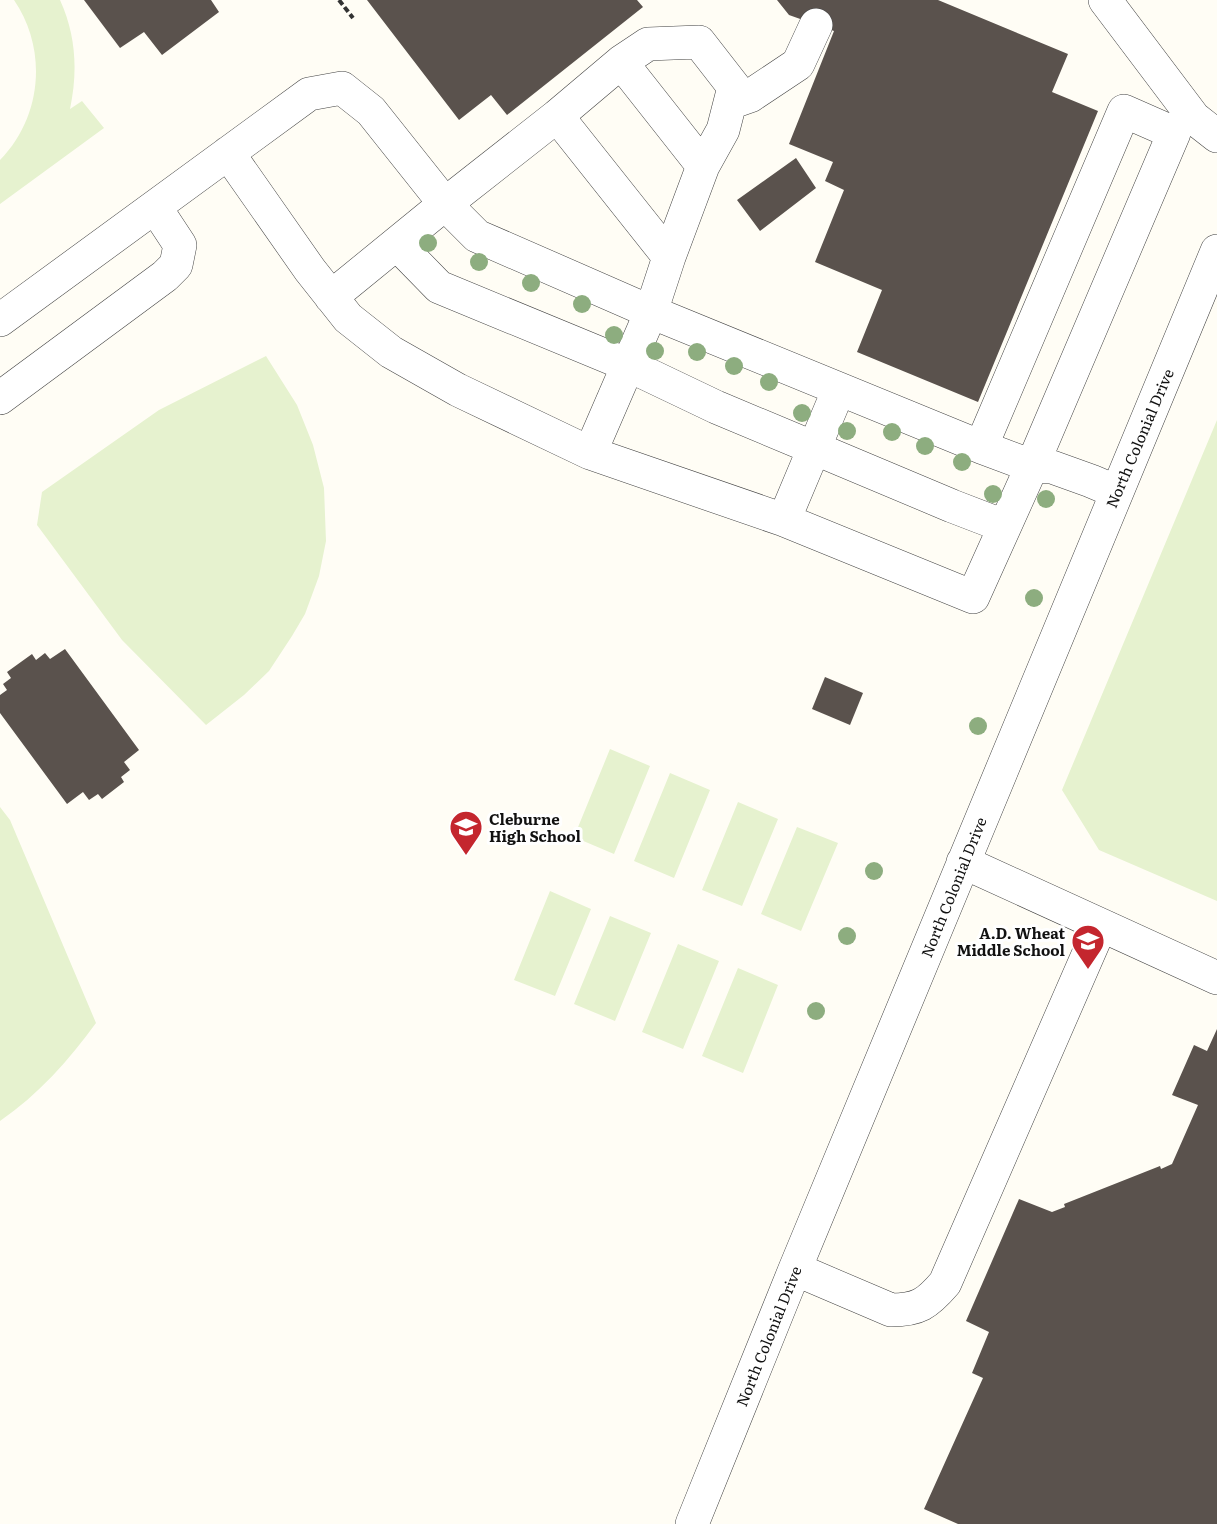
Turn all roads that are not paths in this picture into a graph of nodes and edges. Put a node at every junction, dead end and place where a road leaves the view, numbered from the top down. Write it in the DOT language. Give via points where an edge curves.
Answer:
graph roads {
  1 [pos="1105,0"];
  2 [pos="816,25"];
  3 [pos="621,62"];
  4 [pos="730,103"];
  5 [pos="557,116"];
  6 [pos="1217,136"];
  7 [pos="228,153"];
  8 [pos="703,166"];
  9 [pos="445,204"];
  10 [pos="155,207"];
  11 [pos="397,244"];
  12 [pos="1217,251"];
  13 [pos="669,257"];
  14 [pos="331,297"];
  15 [pos="651,312"];
  16 [pos="0,320"];
  17 [pos="628,365"];
  18 [pos="839,389"];
  19 [pos="0,398"];
  20 [pos="981,447"];
  21 [pos="814,448"];
  22 [pos="590,453"];
  23 [pos="1032,466"];
  24 [pos="1117,492"];
  25 [pos="784,520"];
  26 [pos="1004,526"];
  27 [pos="963,862"];
  28 [pos="1101,925"];
  29 [pos="1217,978"];
  30 [pos="795,1269"];
  31 [pos="692,1524"];
  1 -- 6 [label="street" via="1194,118"];
  2 -- 4 [label="street" via="798,64 750,96"];
  3 -- 4 [label="street" via="648,44 699,42 734,87"];
  3 -- 5 [label="street"];
  3 -- 8 [label="street"];
  4 -- 8 [label="street" via="723,130"];
  5 -- 9 [label="street"];
  5 -- 13 [label="street"];
  7 -- 9 [label="street" via="309,94 342,88 371,111"];
  7 -- 10 [label="street"];
  7 -- 14 [label="street"];
  8 -- 13 [label="street"];
  9 -- 11 [label="street"];
  9 -- 15 [label="street" via="477,236"];
  10 -- 16 [label="street"];
  10 -- 19 [label="street" via="180,245 176,265"];
  11 -- 14 [label="street"];
  11 -- 17 [label="street" via="439,287"];
  12 -- 24 [label="street, North Colonial Drive"];
  13 -- 15 [label="street"];
  14 -- 22 [label="street" via="348,318 391,352 458,390"];
  15 -- 17 [label="street"];
  15 -- 18 [label="street"];
  17 -- 21 [label="street" via="716,408"];
  17 -- 22 [label="street"];
  18 -- 20 [label="street"];
  18 -- 21 [label="street"];
  20 -- 23 [label="street"];
  20 -- 23 [label="street" via="1124,111 1174,133"];
  21 -- 25 [label="street"];
  21 -- 26 [label="street"];
  22 -- 25 [label="street"];
  23 -- 24 [label="street" via="1052,467"];
  23 -- 26 [label="street"];
  24 -- 27 [label="street, North Colonial Drive"];
  25 -- 26 [label="street" via="974,597"];
  27 -- 28 [label="street"];
  27 -- 30 [label="street, North Colonial Drive"];
  28 -- 29 [label="street"];
  28 -- 30 [label="street" via="945,1283 920,1306 891,1310"];
  30 -- 31 [label="street, North Colonial Drive"];
}
